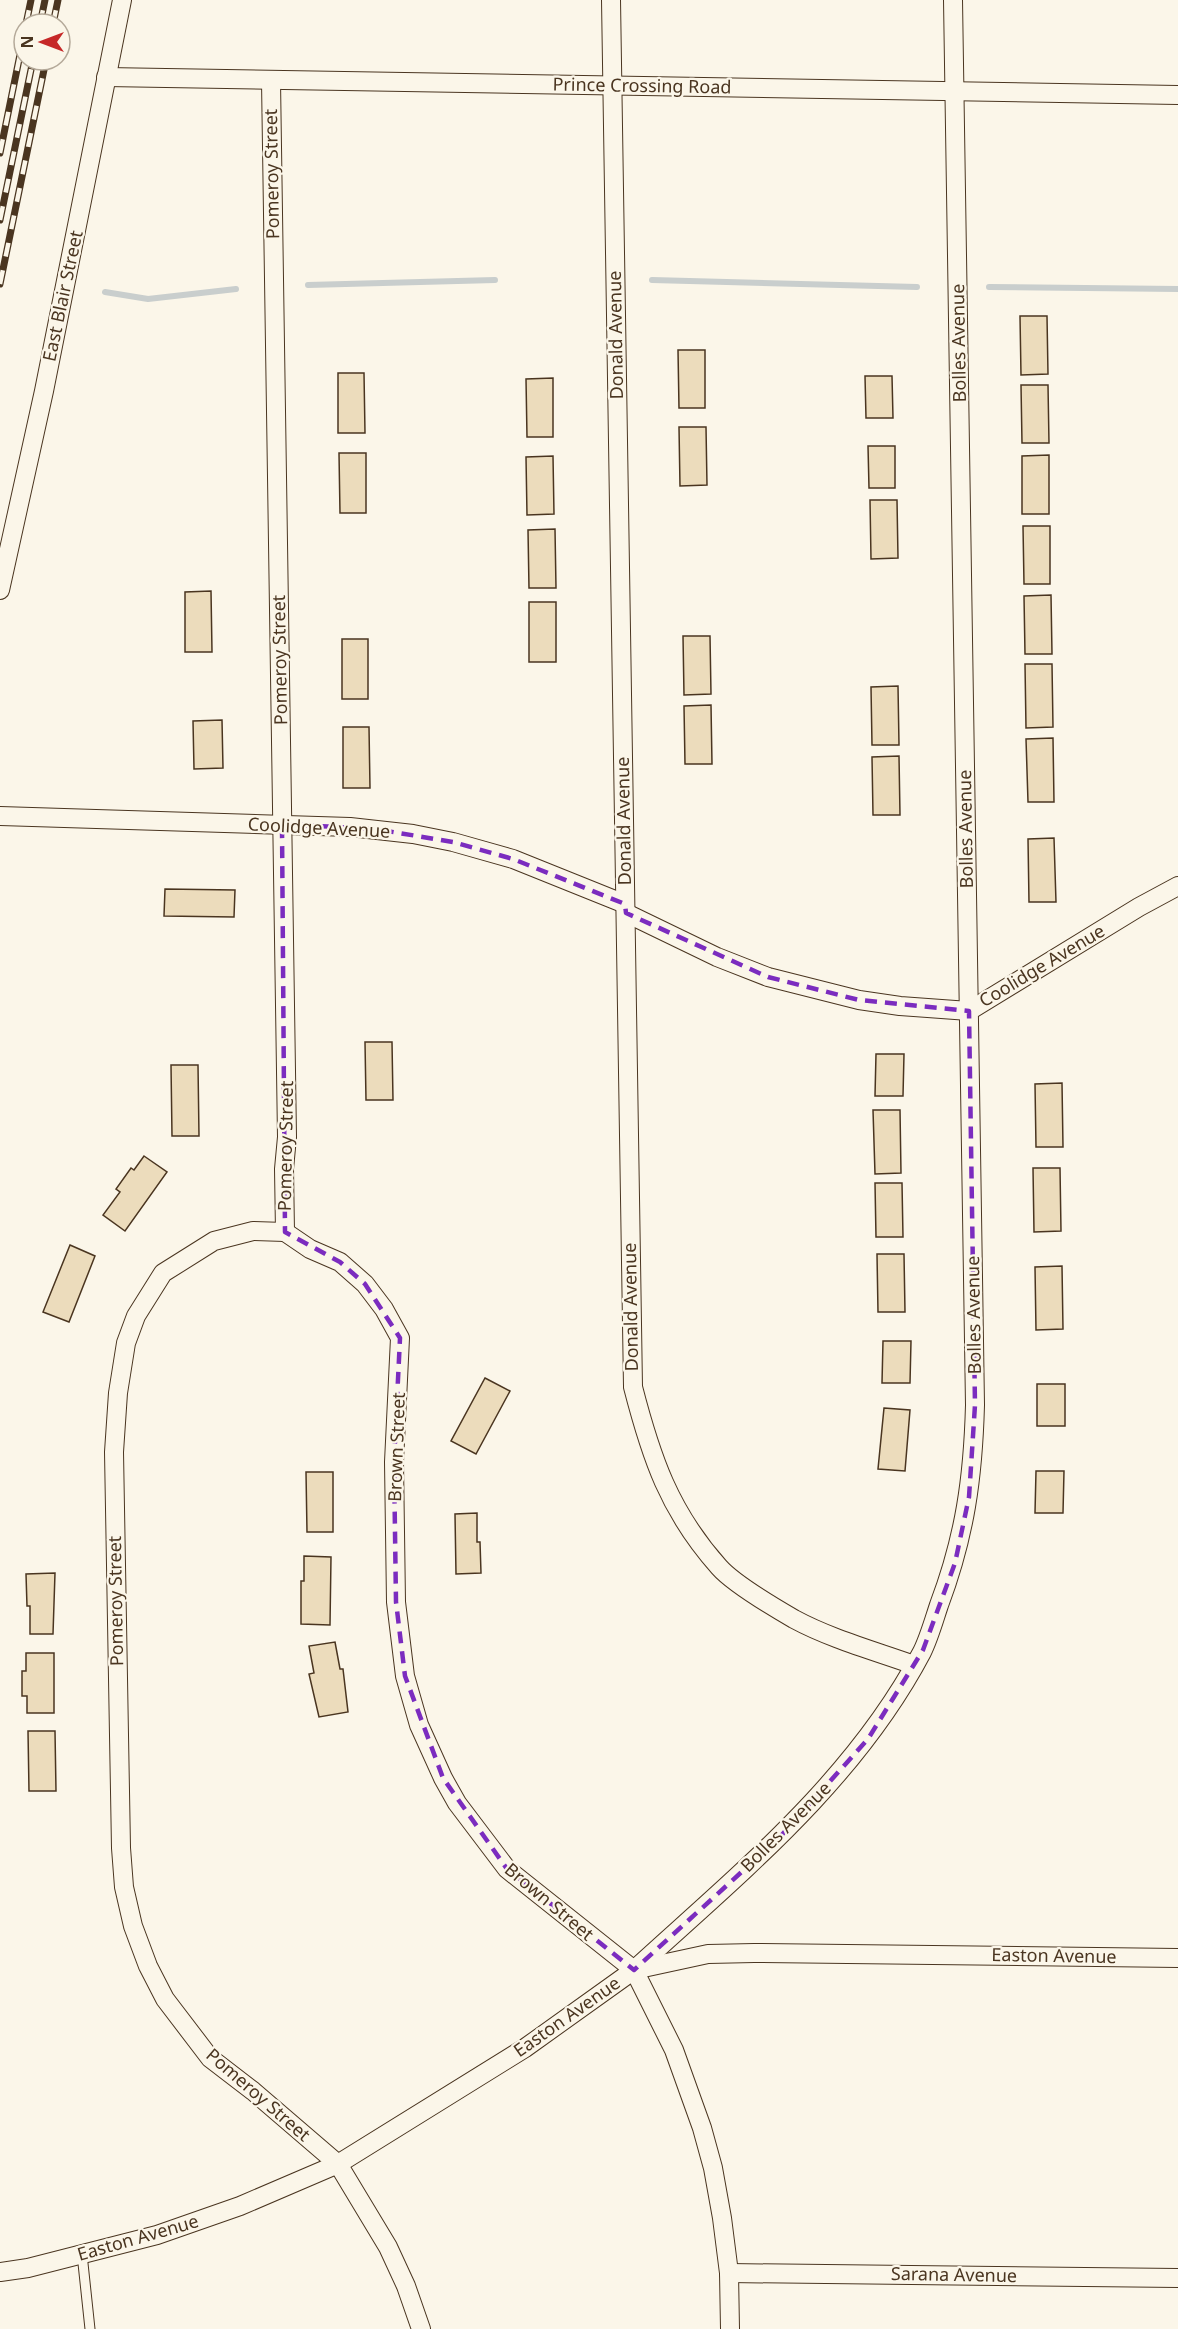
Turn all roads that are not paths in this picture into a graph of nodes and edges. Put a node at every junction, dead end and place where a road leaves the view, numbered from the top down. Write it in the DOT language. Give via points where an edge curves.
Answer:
graph roads {
  1 [pos="122,0"];
  2 [pos="611,0"];
  3 [pos="953,0"];
  4 [pos="106,77"];
  5 [pos="271,81"];
  6 [pos="612,85"];
  7 [pos="955,91"];
  8 [pos="1178,95"];
  9 [pos="0,590"];
  10 [pos="0,816"];
  11 [pos="282,824"];
  12 [pos="1178,886"];
  13 [pos="626,909"];
  14 [pos="969,1011"];
  15 [pos="285,1233"];
  16 [pos="919,1658"];
  17 [pos="1178,1958"];
  18 [pos="634,1970"];
  19 [pos="338,2164"];
  20 [pos="82,2254"];
  21 [pos="0,2272"];
  22 [pos="729,2273"];
  23 [pos="1178,2277"];
  24 [pos="90,2329"];
  25 [pos="421,2329"];
  26 [pos="730,2329"];
  1 -- 4 [label="street, East Blair Street"];
  2 -- 6 [label="street, Donald Avenue"];
  3 -- 7 [label="street, Bolles Avenue"];
  4 -- 5 [label="street, Prince Crossing Road"];
  4 -- 9 [label="street, East Blair Street"];
  5 -- 6 [label="street, Prince Crossing Road"];
  5 -- 11 [label="street, Pomeroy Street"];
  6 -- 7 [label="street, Prince Crossing Road"];
  6 -- 13 [label="street, Donald Avenue"];
  7 -- 8 [label="street, Prince Crossing Road"];
  7 -- 14 [label="street, Bolles Avenue"];
  10 -- 11 [label="street, Coolidge Avenue"];
  11 -- 13 [label="street, Coolidge Avenue" via="375,829 453,842 513,859"];
  11 -- 15 [label="street, Pomeroy Street"];
  12 -- 14 [label="street, Coolidge Avenue"];
  13 -- 14 [label="street, Coolidge Avenue" via="717,957 768,977 859,1000"];
  13 -- 16 [label="street, Donald Avenue" via="633,1387 660,1477 681,1516 720,1568 761,1598 820,1631"];
  14 -- 16 [label="street, Bolles Avenue" via="974,1454 955,1563"];
  15 -- 18 [label="street, Brown Street" via="340,1262 365,1284 400,1338 394,1462 396,1602 405,1676 429,1749 457,1803 507,1869"];
  15 -- 19 [label="street, Pomeroy Street" via="253,1232 214,1241 162,1273 136,1316 126,1343 114,1452 121,1848 133,1926 148,1966 177,2016 210,2058"];
  16 -- 18 [label="street, Bolles Avenue" via="886,1713 828,1787 780,1837"];
  17 -- 18 [label="street, Easton Avenue" via="708,1954"];
  18 -- 19 [label="street, Easton Avenue" via="525,2048"];
  18 -- 22 [label="street, Brown Street" via="674,2050 702,2128 717,2188"];
  19 -- 20 [label="street, Easton Avenue" via="240,2206 157,2235"];
  19 -- 25 [label="street, Pomeroy Street" via="388,2247"];
  20 -- 21 [label="street, Easton Avenue"];
  20 -- 24 [label="lane"];
  22 -- 23 [label="street, Sarana Avenue"];
  22 -- 26 [label="street, Brown Street"];
}
